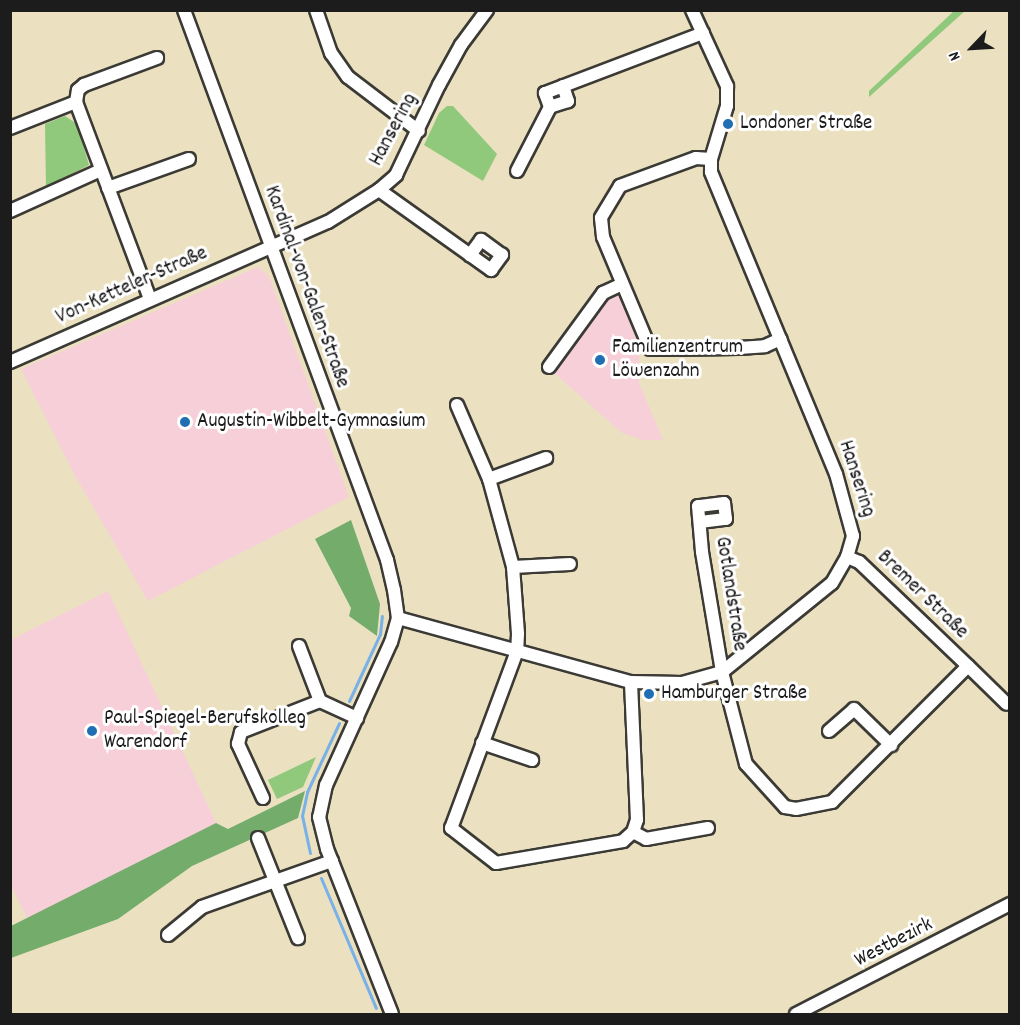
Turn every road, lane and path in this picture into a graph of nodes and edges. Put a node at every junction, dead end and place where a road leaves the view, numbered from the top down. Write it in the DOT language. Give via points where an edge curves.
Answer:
graph roads {
  1 [pos="184,10"];
  2 [pos="316,10"];
  3 [pos="487,10"];
  4 [pos="692,10"];
  5 [pos="703,33"];
  6 [pos="158,58"];
  7 [pos="76,102"];
  8 [pos="10,128"];
  9 [pos="419,131"];
  10 [pos="189,159"];
  11 [pos="711,159"];
  12 [pos="101,170"];
  13 [pos="517,171"];
  14 [pos="108,188"];
  15 [pos="379,190"];
  16 [pos="10,211"];
  17 [pos="269,247"];
  18 [pos="470,255"];
  19 [pos="622,284"];
  20 [pos="150,299"];
  21 [pos="781,339"];
  22 [pos="10,362"];
  23 [pos="549,367"];
  24 [pos="457,405"];
  25 [pos="546,458"];
  26 [pos="489,480"];
  27 [pos="700,522"];
  28 [pos="847,558"];
  29 [pos="570,564"];
  30 [pos="513,567"];
  31 [pos="398,618"];
  32 [pos="299,646"];
  33 [pos="517,651"];
  34 [pos="968,666"];
  35 [pos="722,672"];
  36 [pos="631,682"];
  37 [pos="320,700"];
  38 [pos="1007,704"];
  39 [pos="357,718"];
  40 [pos="829,731"];
  41 [pos="482,743"];
  42 [pos="891,745"];
  43 [pos="532,760"];
  44 [pos="263,798"];
  45 [pos="708,828"];
  46 [pos="633,832"];
  47 [pos="258,838"];
  48 [pos="332,861"];
  49 [pos="275,881"];
  50 [pos="1010,904"];
  51 [pos="168,935"];
  52 [pos="298,939"];
  53 [pos="392,1014"];
  54 [pos="796,1014"];
  1 -- 17 [label="street, Kardinal-von-Galen-Straße"];
  2 -- 9 [label="street" via="331,53 348,77"];
  3 -- 9 [label="street, Hansering" via="461,45"];
  4 -- 5 [label="street, Hansering"];
  5 -- 11 [label="street, Hansering" via="727,86 727,106"];
  5 -- 13 [label="street" via="544,93 550,107"];
  6 -- 7 [label="street" via="84,85 78,90"];
  7 -- 8 [label="street"];
  7 -- 12 [label="street"];
  9 -- 15 [label="street, Hansering" via="396,175"];
  10 -- 14 [label="street"];
  11 -- 19 [label="street" via="696,158 620,186 601,218 603,237"];
  11 -- 21 [label="street, Hansering" via="711,172"];
  12 -- 14 [label="street"];
  12 -- 16 [label="street"];
  14 -- 20 [label="street"];
  15 -- 17 [label="street, Hansering" via="328,222"];
  15 -- 18 [label="street"];
  17 -- 20 [label="street, Von-Ketteler-Straße"];
  17 -- 31 [label="street, Kardinal-von-Galen-Straße" via="387,560"];
  19 -- 21 [label="street" via="650,349 739,348 765,346"];
  19 -- 23 [label="street" via="603,293"];
  20 -- 22 [label="street, Von-Ketteler-Straße"];
  21 -- 28 [label="street, Hansering" via="844,499 854,536"];
  24 -- 26 [label="street"];
  25 -- 26 [label="street"];
  26 -- 30 [label="street"];
  27 -- 35 [label="street, Gotlandstraße"];
  28 -- 34 [label="street, Bremer Straße" via="859,562"];
  28 -- 35 [label="street, Hansering" via="832,583"];
  29 -- 30 [label="street"];
  30 -- 33 [label="street"];
  31 -- 33 [label="street, Hansering"];
  31 -- 39 [label="street"];
  32 -- 37 [label="street"];
  33 -- 36 [label="street, Hansering"];
  33 -- 41 [label="street"];
  34 -- 38 [label="street, Bremer Straße"];
  34 -- 42 [label="street, Bremer Straße"];
  35 -- 36 [label="street, Hansering" via="682,683"];
  35 -- 42 [label="street, Bremer Straße" via="746,764 785,807 796,810 832,802"];
  36 -- 46 [label="street" via="637,820"];
  37 -- 39 [label="street"];
  37 -- 44 [label="street" via="241,732 238,744"];
  39 -- 48 [label="street" via="326,785 319,817"];
  40 -- 42 [label="street" via="854,709"];
  41 -- 43 [label="street"];
  41 -- 46 [label="street" via="452,828 496,864 622,840"];
  45 -- 46 [label="street" via="646,839"];
  47 -- 49 [label="street"];
  48 -- 49 [label="street"];
  48 -- 53 [label="street"];
  49 -- 51 [label="street" via="202,907"];
  49 -- 52 [label="street"];
  50 -- 54 [label="street, Westbezirk"];
}
